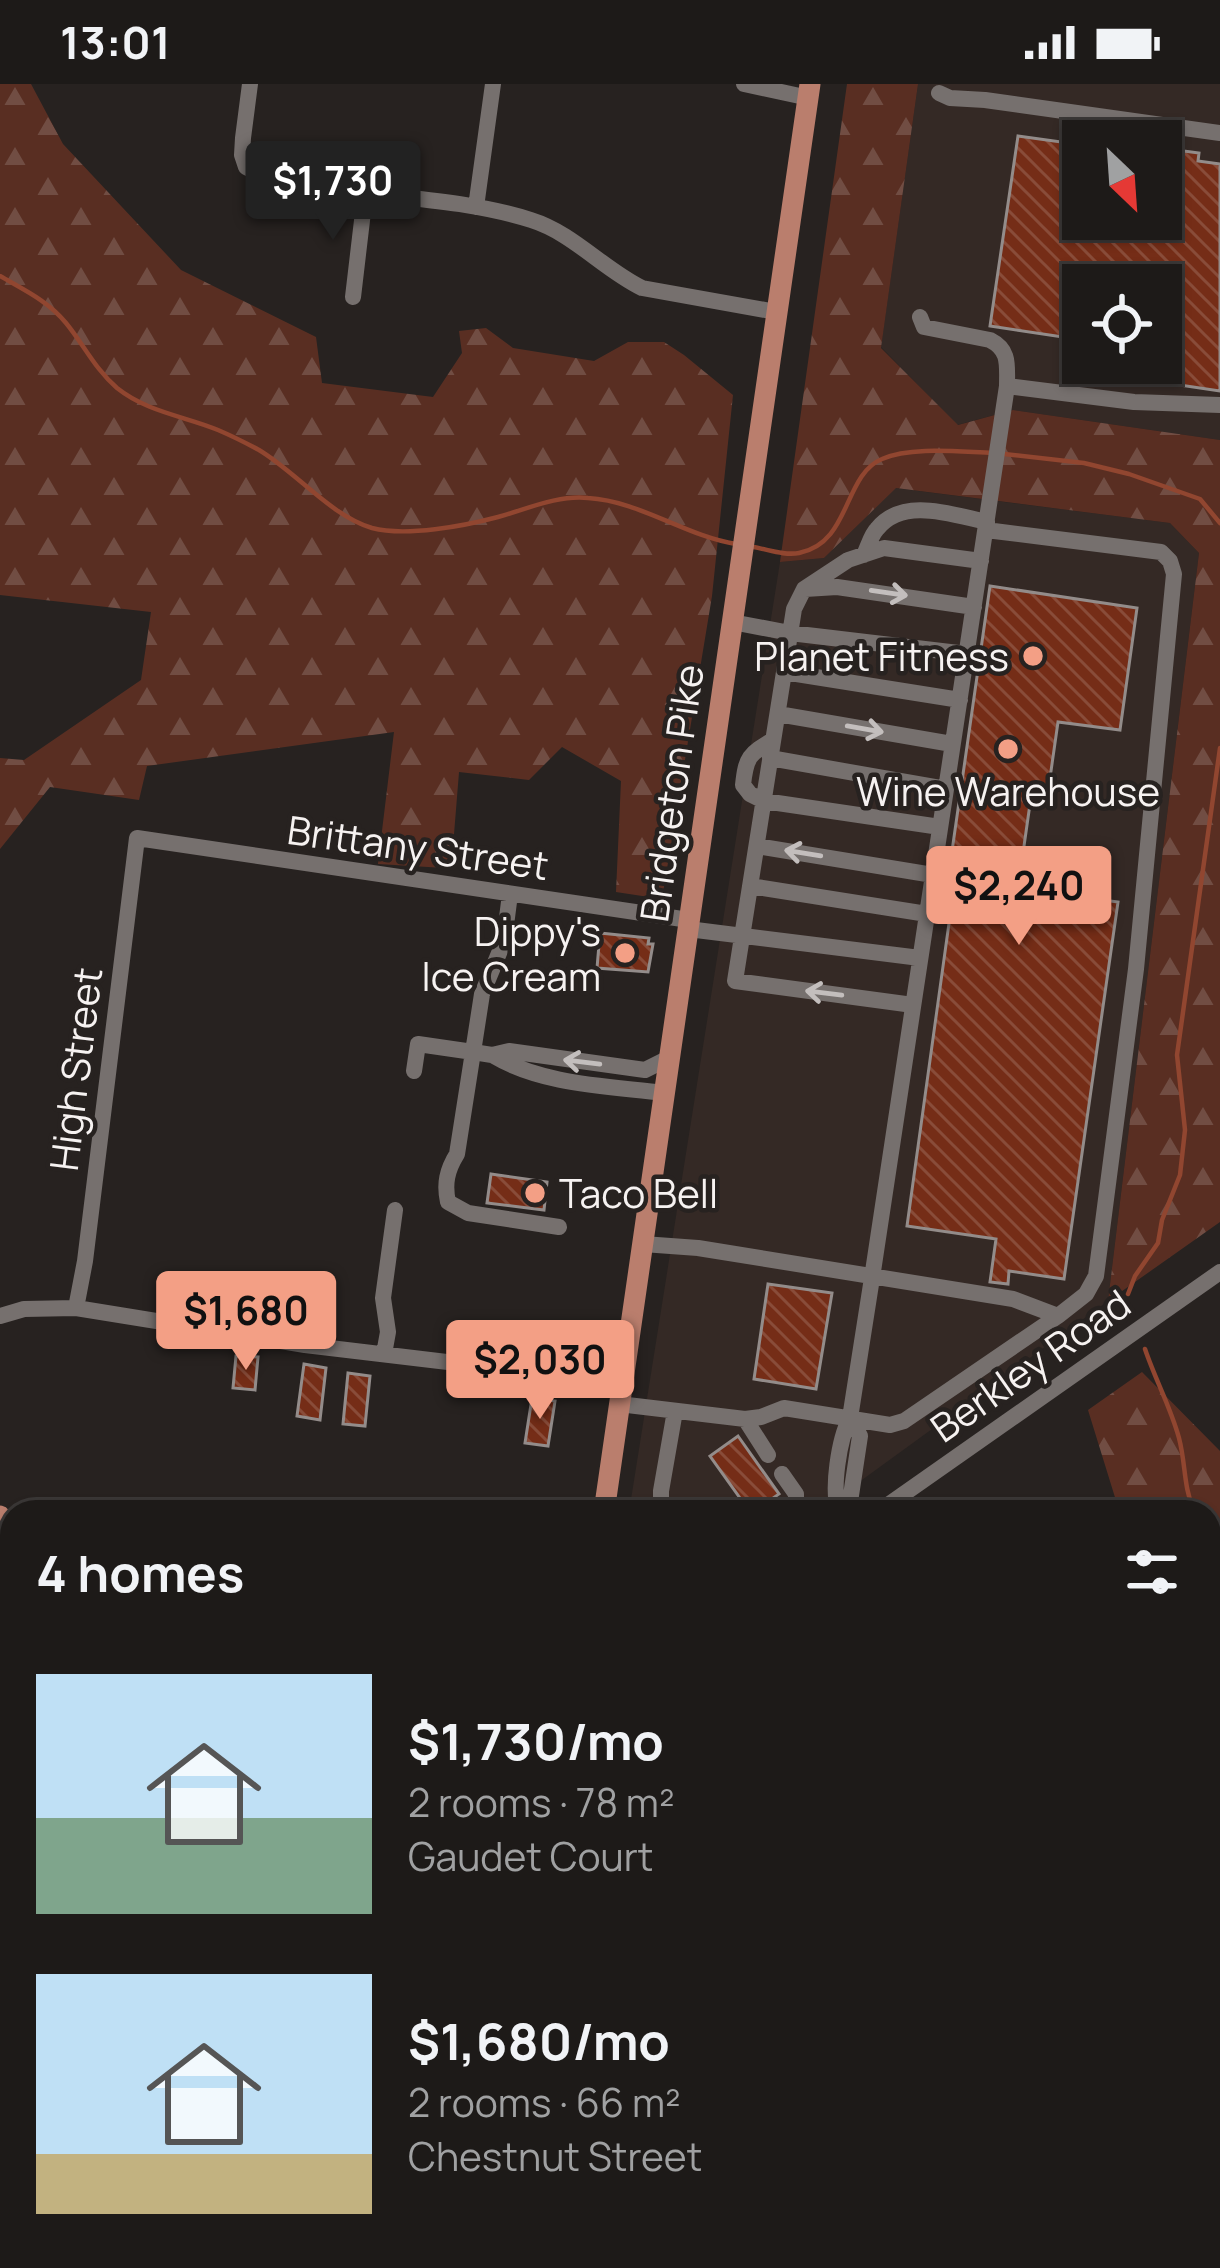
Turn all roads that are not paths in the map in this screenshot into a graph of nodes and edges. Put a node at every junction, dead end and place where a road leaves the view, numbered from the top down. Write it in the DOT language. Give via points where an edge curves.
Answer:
graph roads {
  1 [pos="250,84"];
  2 [pos="494,84"];
  3 [pos="744,84"];
  4 [pos="809,91"];
  5 [pos="939,93"];
  6 [pos="1220,133"];
  7 [pos="365,195"];
  8 [pos="476,207"];
  9 [pos="353,297"];
  10 [pos="776,312"];
  11 [pos="920,317"];
  12 [pos="1007,386"];
  13 [pos="1220,405"];
  14 [pos="986,526"];
  15 [pos="864,555"];
  16 [pos="981,561"];
  17 [pos="804,589"];
  18 [pos="974,607"];
  19 [pos="732,622"];
  20 [pos="790,633"];
  21 [pos="967,654"];
  22 [pos="784,672"];
  23 [pos="960,700"];
  24 [pos="778,714"];
  25 [pos="952,744"];
  26 [pos="772,749"];
  27 [pos="946,789"];
  28 [pos="764,801"];
  29 [pos="940,826"];
  30 [pos="137,838"];
  31 [pos="757,846"];
  32 [pos="933,875"];
  33 [pos="750,886"];
  34 [pos="510,894"];
  35 [pos="927,914"];
  36 [pos="688,924"];
  37 [pos="742,936"];
  38 [pos="920,958"];
  39 [pos="913,1005"];
  40 [pos="483,1053"];
  41 [pos="669,1058"];
  42 [pos="414,1071"];
  43 [pos="664,1094"];
  44 [pos="395,1210"];
  45 [pos="559,1222"];
  46 [pos="643,1244"];
  47 [pos="1220,1272"];
  48 [pos="872,1278"];
  49 [pos="76,1308"];
  50 [pos="0,1316"];
  51 [pos="1058,1316"];
  52 [pos="385,1354"];
  53 [pos="621,1394"];
  54 [pos="675,1411"];
  55 [pos="746,1418"];
  56 [pos="850,1418"];
  57 [pos="767,1454"];
  58 [pos="782,1474"];
  59 [pos="606,1500"];
  60 [pos="661,1500"];
  61 [pos="796,1500"];
  62 [pos="835,1500"];
  63 [pos="895,1500"];
  1 -- 7 [label="street" via="246,167"];
  2 -- 8 [label="street"];
  3 -- 4 [label="street"];
  4 -- 10 [label="main road, Bridgeton Pike"];
  5 -- 6 [label="street"];
  7 -- 8 [label="street"];
  7 -- 9 [label="street"];
  8 -- 10 [label="street" via="558,232 642,288"];
  10 -- 19 [label="main road, Bridgeton Pike"];
  11 -- 12 [label="street" via="924,327 999,345"];
  12 -- 13 [label="street"];
  12 -- 14 [label="street"];
  14 -- 15 [label="street" via="908,509 878,526"];
  14 -- 16 [label="street"];
  14 -- 51 [label="street" via="1145,548 1160,552 1174,574 1100,1261 1086,1294"];
  15 -- 16 [label="street" via="884,548"];
  15 -- 17 [label="street"];
  16 -- 18 [label="street"];
  17 -- 18 [label="street, one-way"];
  17 -- 20 [label="street"];
  18 -- 21 [label="street"];
  19 -- 20 [label="street"];
  19 -- 36 [label="main road, Bridgeton Pike"];
  20 -- 21 [label="street"];
  20 -- 22 [label="street"];
  21 -- 23 [label="street"];
  22 -- 23 [label="street"];
  22 -- 24 [label="street"];
  23 -- 25 [label="street"];
  24 -- 25 [label="street, one-way"];
  24 -- 26 [label="street"];
  25 -- 27 [label="street"];
  26 -- 27 [label="street"];
  26 -- 28 [label="street"];
  27 -- 29 [label="street"];
  28 -- 29 [label="street"];
  28 -- 31 [label="street"];
  29 -- 32 [label="street"];
  30 -- 34 [label="street, Brittany Street"];
  30 -- 49 [label="street, High Street"];
  32 -- 31 [label="street, one-way"];
  31 -- 33 [label="street"];
  32 -- 35 [label="street"];
  33 -- 35 [label="street"];
  33 -- 37 [label="street"];
  34 -- 36 [label="street, Brittany Street"];
  34 -- 40 [label="street" via="500,957 482,994"];
  35 -- 38 [label="street"];
  36 -- 37 [label="street, Brittany Street"];
  36 -- 41 [label="main road, Bridgeton Pike"];
  37 -- 38 [label="street, Brittany Street"];
  39 -- 37 [label="street, one-way" via="735,981"];
  38 -- 39 [label="street"];
  39 -- 48 [label="street"];
  41 -- 40 [label="street, one-way" via="645,1070"];
  40 -- 42 [label="street" via="418,1044"];
  40 -- 43 [label="street" via="564,1080"];
  40 -- 45 [label="street" via="448,1167 448,1202 457,1210"];
  41 -- 43 [label="main road, Bridgeton Pike"];
  43 -- 46 [label="main road, Bridgeton Pike"];
  44 -- 52 [label="street"];
  46 -- 48 [label="street"];
  46 -- 53 [label="main road, Bridgeton Pike"];
  47 -- 63 [label="street, Berkley Road"];
  48 -- 51 [label="street" via="1013,1300"];
  48 -- 56 [label="street"];
  49 -- 50 [label="street"];
  49 -- 52 [label="street"];
  51 -- 56 [label="street" via="904,1421"];
  52 -- 53 [label="street"];
  53 -- 54 [label="street"];
  53 -- 59 [label="main road, Bridgeton Pike"];
  54 -- 55 [label="street"];
  54 -- 60 [label="street"];
  55 -- 56 [label="street" via="784,1408"];
  55 -- 57 [label="street"];
  56 -- 62 [label="street"];
  58 -- 61 [label="street"];
}
